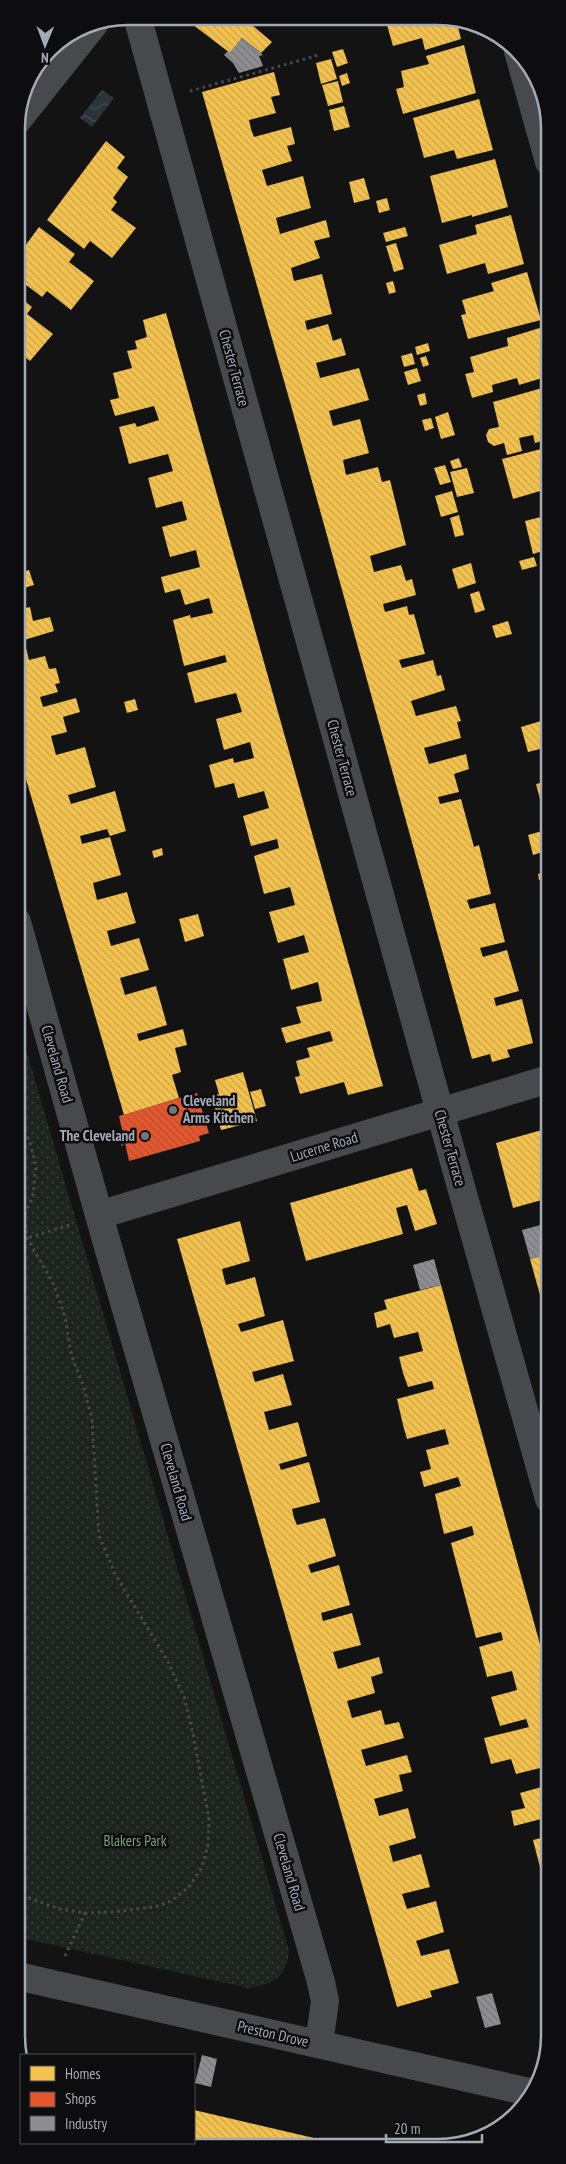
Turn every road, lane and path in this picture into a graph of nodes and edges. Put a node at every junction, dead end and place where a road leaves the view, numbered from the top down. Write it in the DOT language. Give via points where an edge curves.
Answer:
graph roads {
  1 [pos="139,25"];
  2 [pos="86,35"];
  3 [pos="315,52"];
  4 [pos="523,70"];
  5 [pos="160,99"];
  6 [pos="28,106"];
  7 [pos="541,133"];
  8 [pos="25,951"];
  9 [pos="541,1081"];
  10 [pos="440,1113"];
  11 [pos="25,1131"];
  12 [pos="25,1215"];
  13 [pos="99,1215"];
  14 [pos="25,1224"];
  15 [pos="27,1238"];
  16 [pos="541,1471"];
  17 [pos="25,1897"];
  18 [pos="25,1978"];
  19 [pos="319,2044"];
  20 [pos="525,2091"];
  1 -- 5 [label="street, Chester Terrace"];
  2 -- 6 [label="street"];
  3 -- 5 [label="path" via="316,56 278,68"];
  4 -- 7 [label="street"];
  5 -- 10 [label="street, Chester Terrace"];
  8 -- 13 [label="street, Cleveland Road"];
  9 -- 10 [label="street, Lucerne Road"];
  10 -- 13 [label="street, Lucerne Road"];
  10 -- 16 [label="street, Chester Terrace"];
  11 -- 12 [label="path" via="36,1165 33,1196"];
  13 -- 15 [label="path"];
  13 -- 19 [label="street, Cleveland Road" via="320,1982 325,2001"];
  14 -- 15 [label="path"];
  15 -- 17 [label="path" via="53,1283 65,1316 71,1354 92,1418 101,1542 115,1574 168,1662 184,1697 207,1802 208,1836 202,1867 196,1877 182,1893 159,1906 85,1913 60,1909"];
  18 -- 19 [label="street, Preston Drove"];
  19 -- 20 [label="street, Preston Drove"];
}
